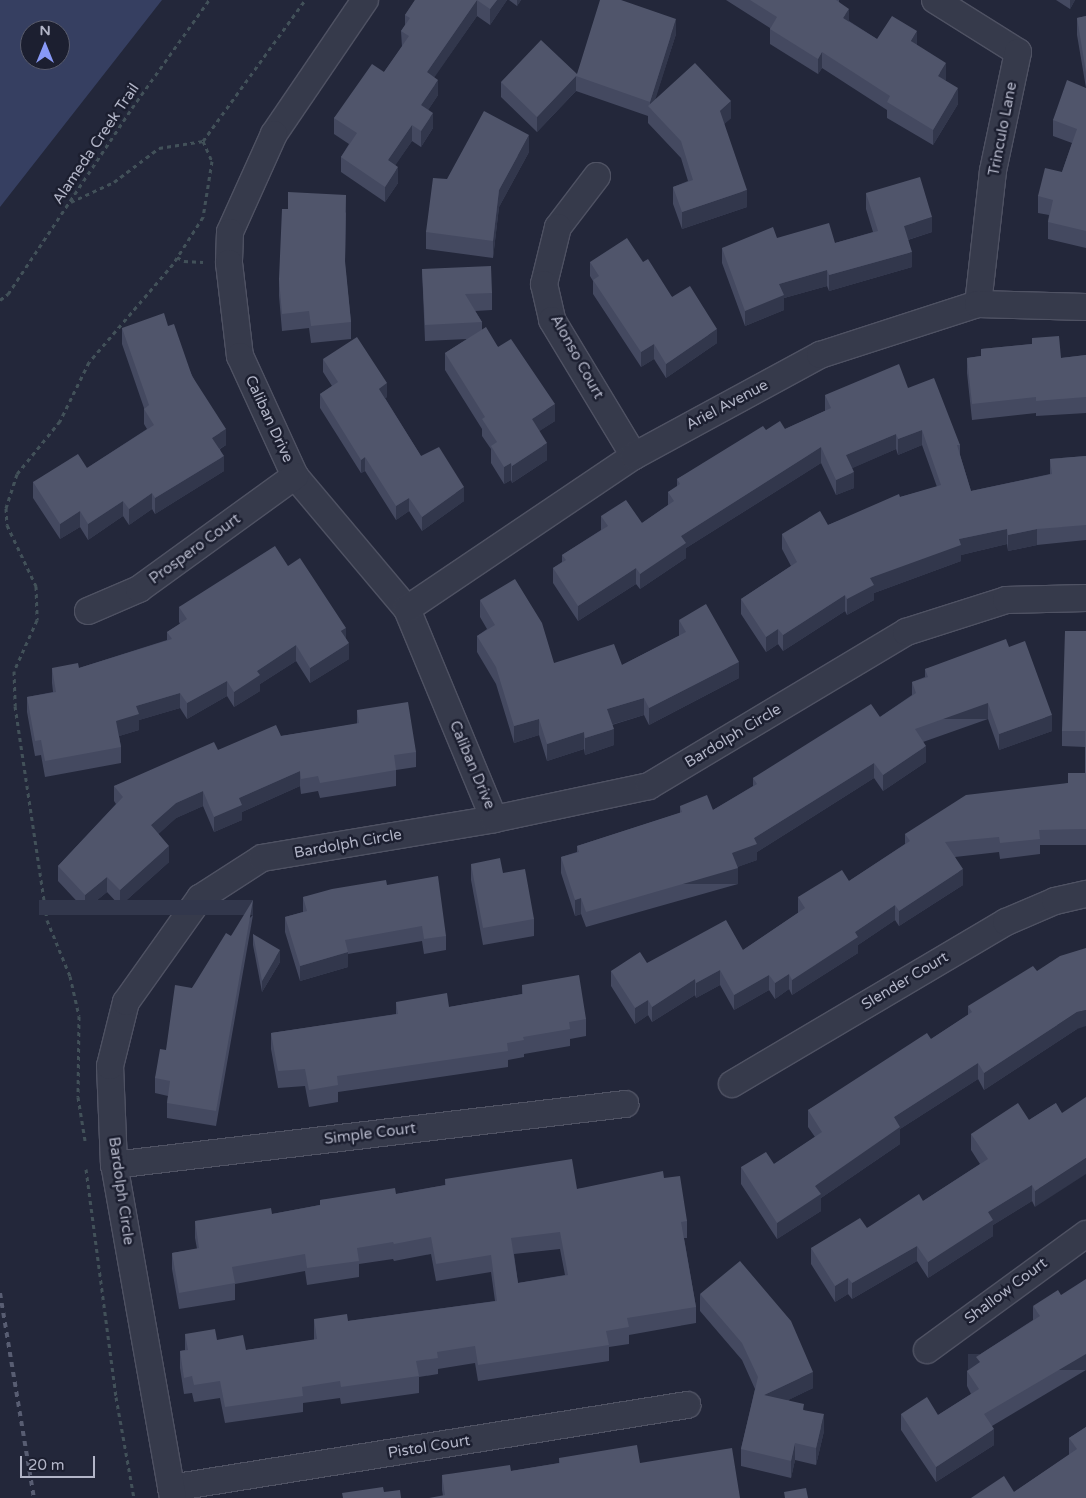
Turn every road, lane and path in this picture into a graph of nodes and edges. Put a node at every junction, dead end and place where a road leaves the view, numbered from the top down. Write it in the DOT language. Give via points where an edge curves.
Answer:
graph roads {
  1 [pos="209,0"];
  2 [pos="305,0"];
  3 [pos="365,0"];
  4 [pos="935,0"];
  5 [pos="203,141"];
  6 [pos="597,176"];
  7 [pos="71,202"];
  8 [pos="0,300"];
  9 [pos="978,304"];
  10 [pos="1086,307"];
  11 [pos="634,456"];
  12 [pos="295,476"];
  13 [pos="1086,598"];
  14 [pos="407,609"];
  15 [pos="88,610"];
  16 [pos="494,819"];
  17 [pos="1086,894"];
  18 [pos="732,1084"];
  19 [pos="626,1104"];
  20 [pos="85,1146"];
  21 [pos="86,1162"];
  22 [pos="114,1165"];
  23 [pos="1086,1234"];
  24 [pos="927,1350"];
  25 [pos="687,1405"];
  26 [pos="172,1493"];
  27 [pos="134,1498"];
  1 -- 7 [label="path, Alameda Creek Trail"];
  2 -- 5 [label="path"];
  3 -- 12 [label="street, Caliban Drive" via="274,134 230,232 229,263 240,356"];
  4 -- 9 [label="street, Trinculo Lane" via="1018,52 993,171"];
  5 -- 7 [label="path" via="159,148 114,182"];
  5 -- 20 [label="path" via="212,161 203,217 173,264 89,362 60,421 17,474 6,508 9,532 36,586 37,620 14,671 15,706 47,920 70,976 79,1016 78,1097"];
  6 -- 11 [label="street, Alonso Court" via="558,227 544,284 552,320"];
  7 -- 8 [label="path, Alameda Creek Trail" via="8,294"];
  9 -- 10 [label="street, Ariel Avenue"];
  9 -- 11 [label="street, Ariel Avenue" via="820,355"];
  11 -- 14 [label="street, Ariel Avenue"];
  12 -- 14 [label="street, Caliban Drive"];
  12 -- 15 [label="street, Prospero Court" via="139,589"];
  13 -- 16 [label="street, Bardolph Circle" via="1006,600 906,632 650,786"];
  14 -- 16 [label="street, Caliban Drive"];
  16 -- 22 [label="street, Bardolph Circle" via="262,858 200,898 126,1002 110,1066"];
  17 -- 18 [label="street, Slender Court" via="1055,901 1006,922"];
  19 -- 22 [label="street, Simple Court"];
  21 -- 27 [label="path" via="116,1397"];
  22 -- 26 [label="street, Bardolph Circle"];
  23 -- 24 [label="street, Shallow Court"];
  25 -- 26 [label="street, Pistol Court"];
}
